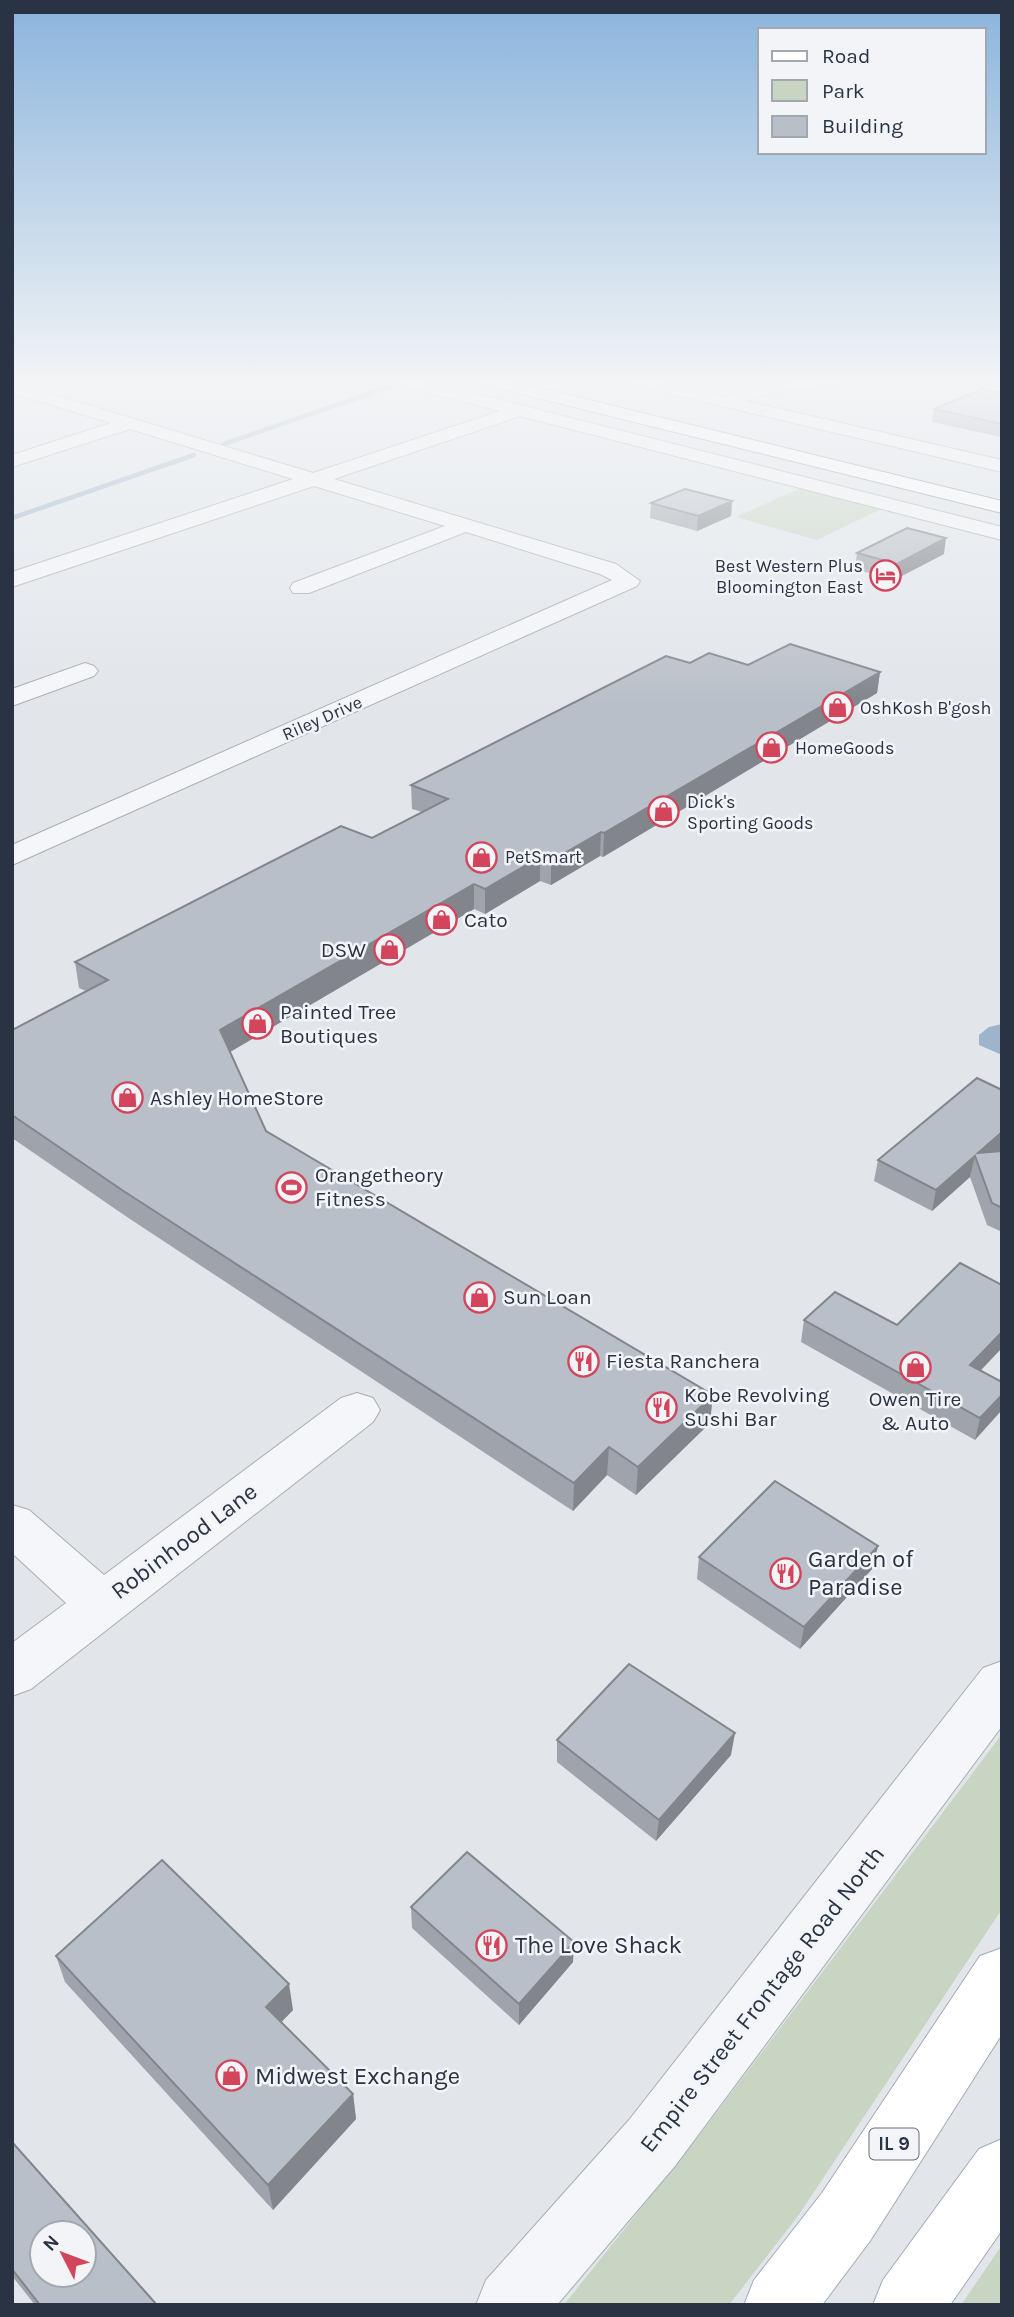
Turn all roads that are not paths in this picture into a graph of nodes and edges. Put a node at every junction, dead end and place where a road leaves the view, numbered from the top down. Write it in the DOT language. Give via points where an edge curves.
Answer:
graph roads {
  1 [pos="288,488"];
  2 [pos="345,488"];
  3 [pos="824,488"];
  4 [pos="925,488"];
  5 [pos="1002,507"];
  6 [pos="466,525"];
  7 [pos="1002,534"];
  8 [pos="12,580"];
  9 [pos="301,589"];
  10 [pos="86,671"];
  11 [pos="12,698"];
  12 [pos="12,856"];
  13 [pos="357,1410"];
  14 [pos="12,1524"];
  15 [pos="102,1604"];
  16 [pos="12,1674"];
  17 [pos="1002,1684"];
  18 [pos="1002,1979"];
  19 [pos="1002,2172"];
  20 [pos="511,2305"];
  21 [pos="779,2305"];
  22 [pos="908,2305"];
  1 -- 8 [label="street"];
  2 -- 6 [label="street"];
  3 -- 7 [label="street"];
  4 -- 5 [label="main road"];
  6 -- 9 [label="street"];
  6 -- 12 [label="street, Riley Drive" via="627,579 621,587"];
  10 -- 11 [label="street"];
  13 -- 15 [label="street, Robinhood Lane"];
  14 -- 15 [label="street"];
  15 -- 16 [label="street, Robinhood Lane"];
  17 -- 20 [label="street, Empire Street Frontage Road North" via="652,2143"];
  18 -- 21 [label="main road, IL 9" via="846,2217"];
  19 -- 22 [label="main road"];
}
